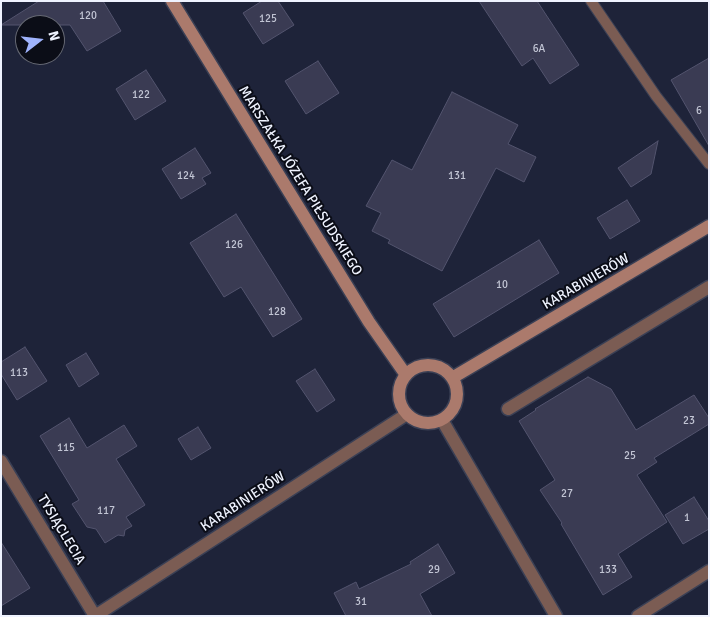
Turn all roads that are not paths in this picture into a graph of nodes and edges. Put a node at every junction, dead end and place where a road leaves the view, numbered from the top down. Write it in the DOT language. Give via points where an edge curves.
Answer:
graph roads {
  1 [pos="172,1"];
  2 [pos="591,1"];
  3 [pos="709,164"];
  4 [pos="709,226"];
  5 [pos="709,287"];
  6 [pos="406,375"];
  7 [pos="452,378"];
  8 [pos="508,409"];
  9 [pos="406,414"];
  10 [pos="442,420"];
  11 [pos="1,461"];
  12 [pos="709,571"];
  13 [pos="95,616"];
  14 [pos="556,616"];
  15 [pos="638,616"];
  1 -- 6 [label="main road, MARSZAŁKA JÓZEFA PIŁSUDSKIEGO" via="369,322"];
  2 -- 3 [label="lane" via="656,96"];
  4 -- 7 [label="main road, KARABINIERÓW"];
  5 -- 8 [label="street"];
  6 -- 7 [label="main road" via="412,369 429,365 446,371"];
  6 -- 9 [label="main road" via="399,390 401,407"];
  7 -- 10 [label="main road" via="456,401"];
  9 -- 10 [label="main road" via="427,424"];
  9 -- 13 [label="street, KARABINIERÓW"];
  10 -- 14 [label="street"];
  11 -- 13 [label="street, TYSIĄCLECIA"];
  12 -- 15 [label="street"];
}
